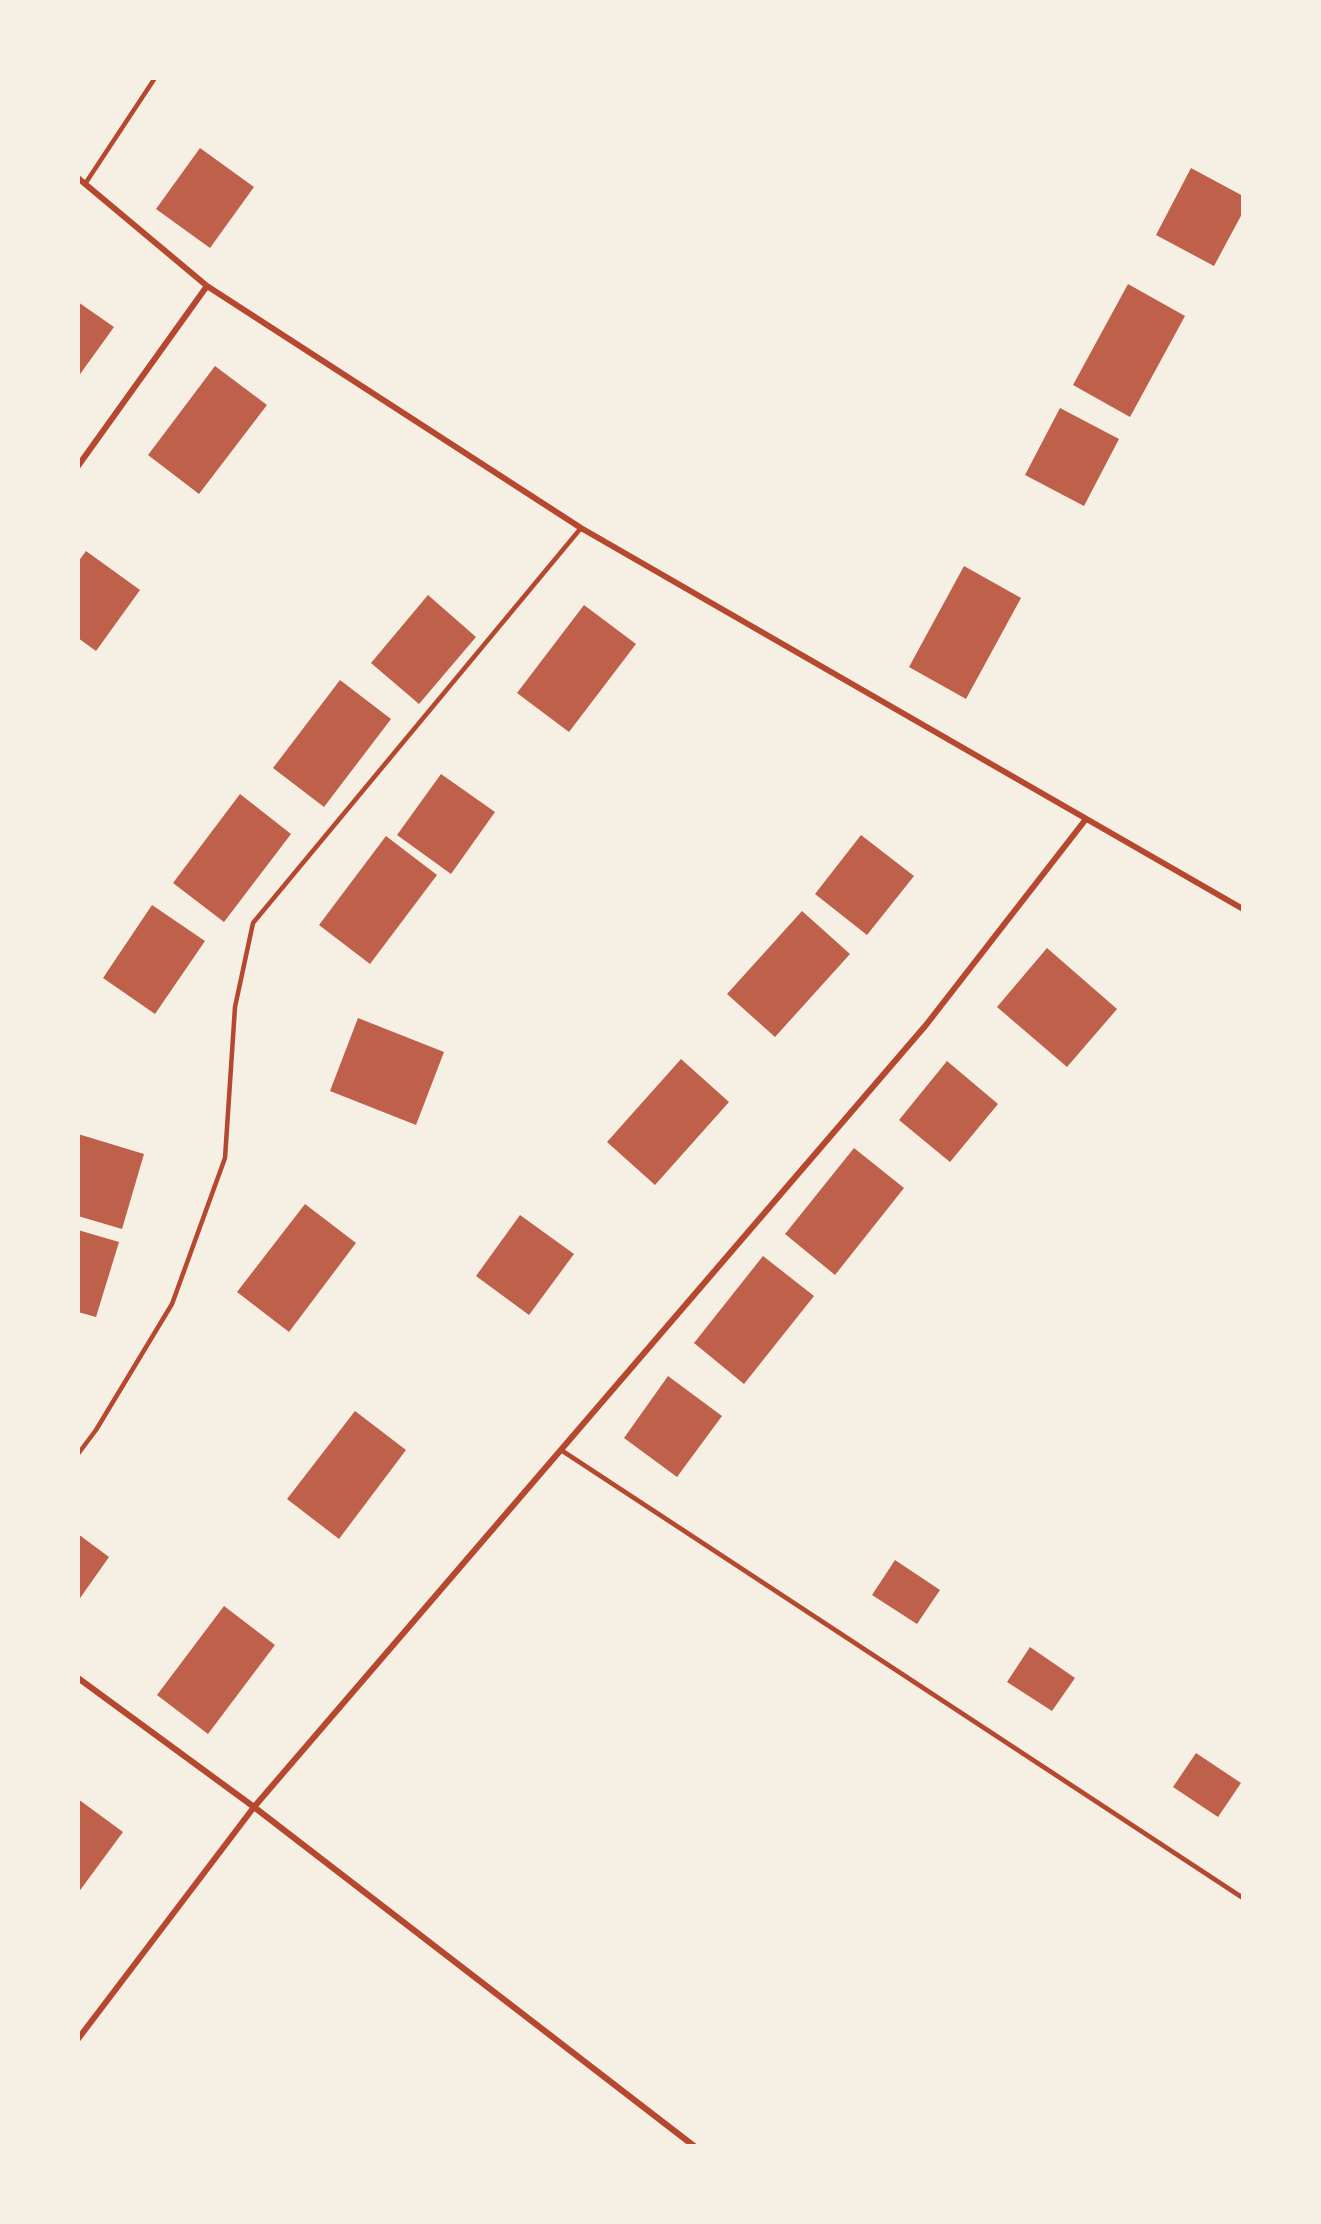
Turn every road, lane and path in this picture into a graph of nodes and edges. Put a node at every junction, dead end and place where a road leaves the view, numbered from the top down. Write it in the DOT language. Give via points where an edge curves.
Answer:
graph roads {
  1 [pos="154,78"];
  2 [pos="78,178"];
  3 [pos="85,184"];
  4 [pos="207,286"];
  5 [pos="78,466"];
  6 [pos="581,528"];
  7 [pos="1086,819"];
  8 [pos="1243,909"];
  9 [pos="561,1450"];
  10 [pos="78,1454"];
  11 [pos="78,1678"];
  12 [pos="254,1807"];
  13 [pos="1243,1898"];
  14 [pos="78,2039"];
  15 [pos="694,2146"];
  1 -- 3 [label="lane"];
  2 -- 3 [label="street"];
  3 -- 4 [label="street"];
  4 -- 5 [label="street"];
  4 -- 6 [label="street"];
  6 -- 7 [label="street"];
  6 -- 10 [label="lane" via="253,923 235,1007 225,1158 172,1304"];
  7 -- 8 [label="street"];
  7 -- 9 [label="street" via="926,1024"];
  9 -- 12 [label="street"];
  9 -- 13 [label="lane"];
  11 -- 12 [label="street"];
  12 -- 14 [label="street"];
  12 -- 15 [label="street"];
}
